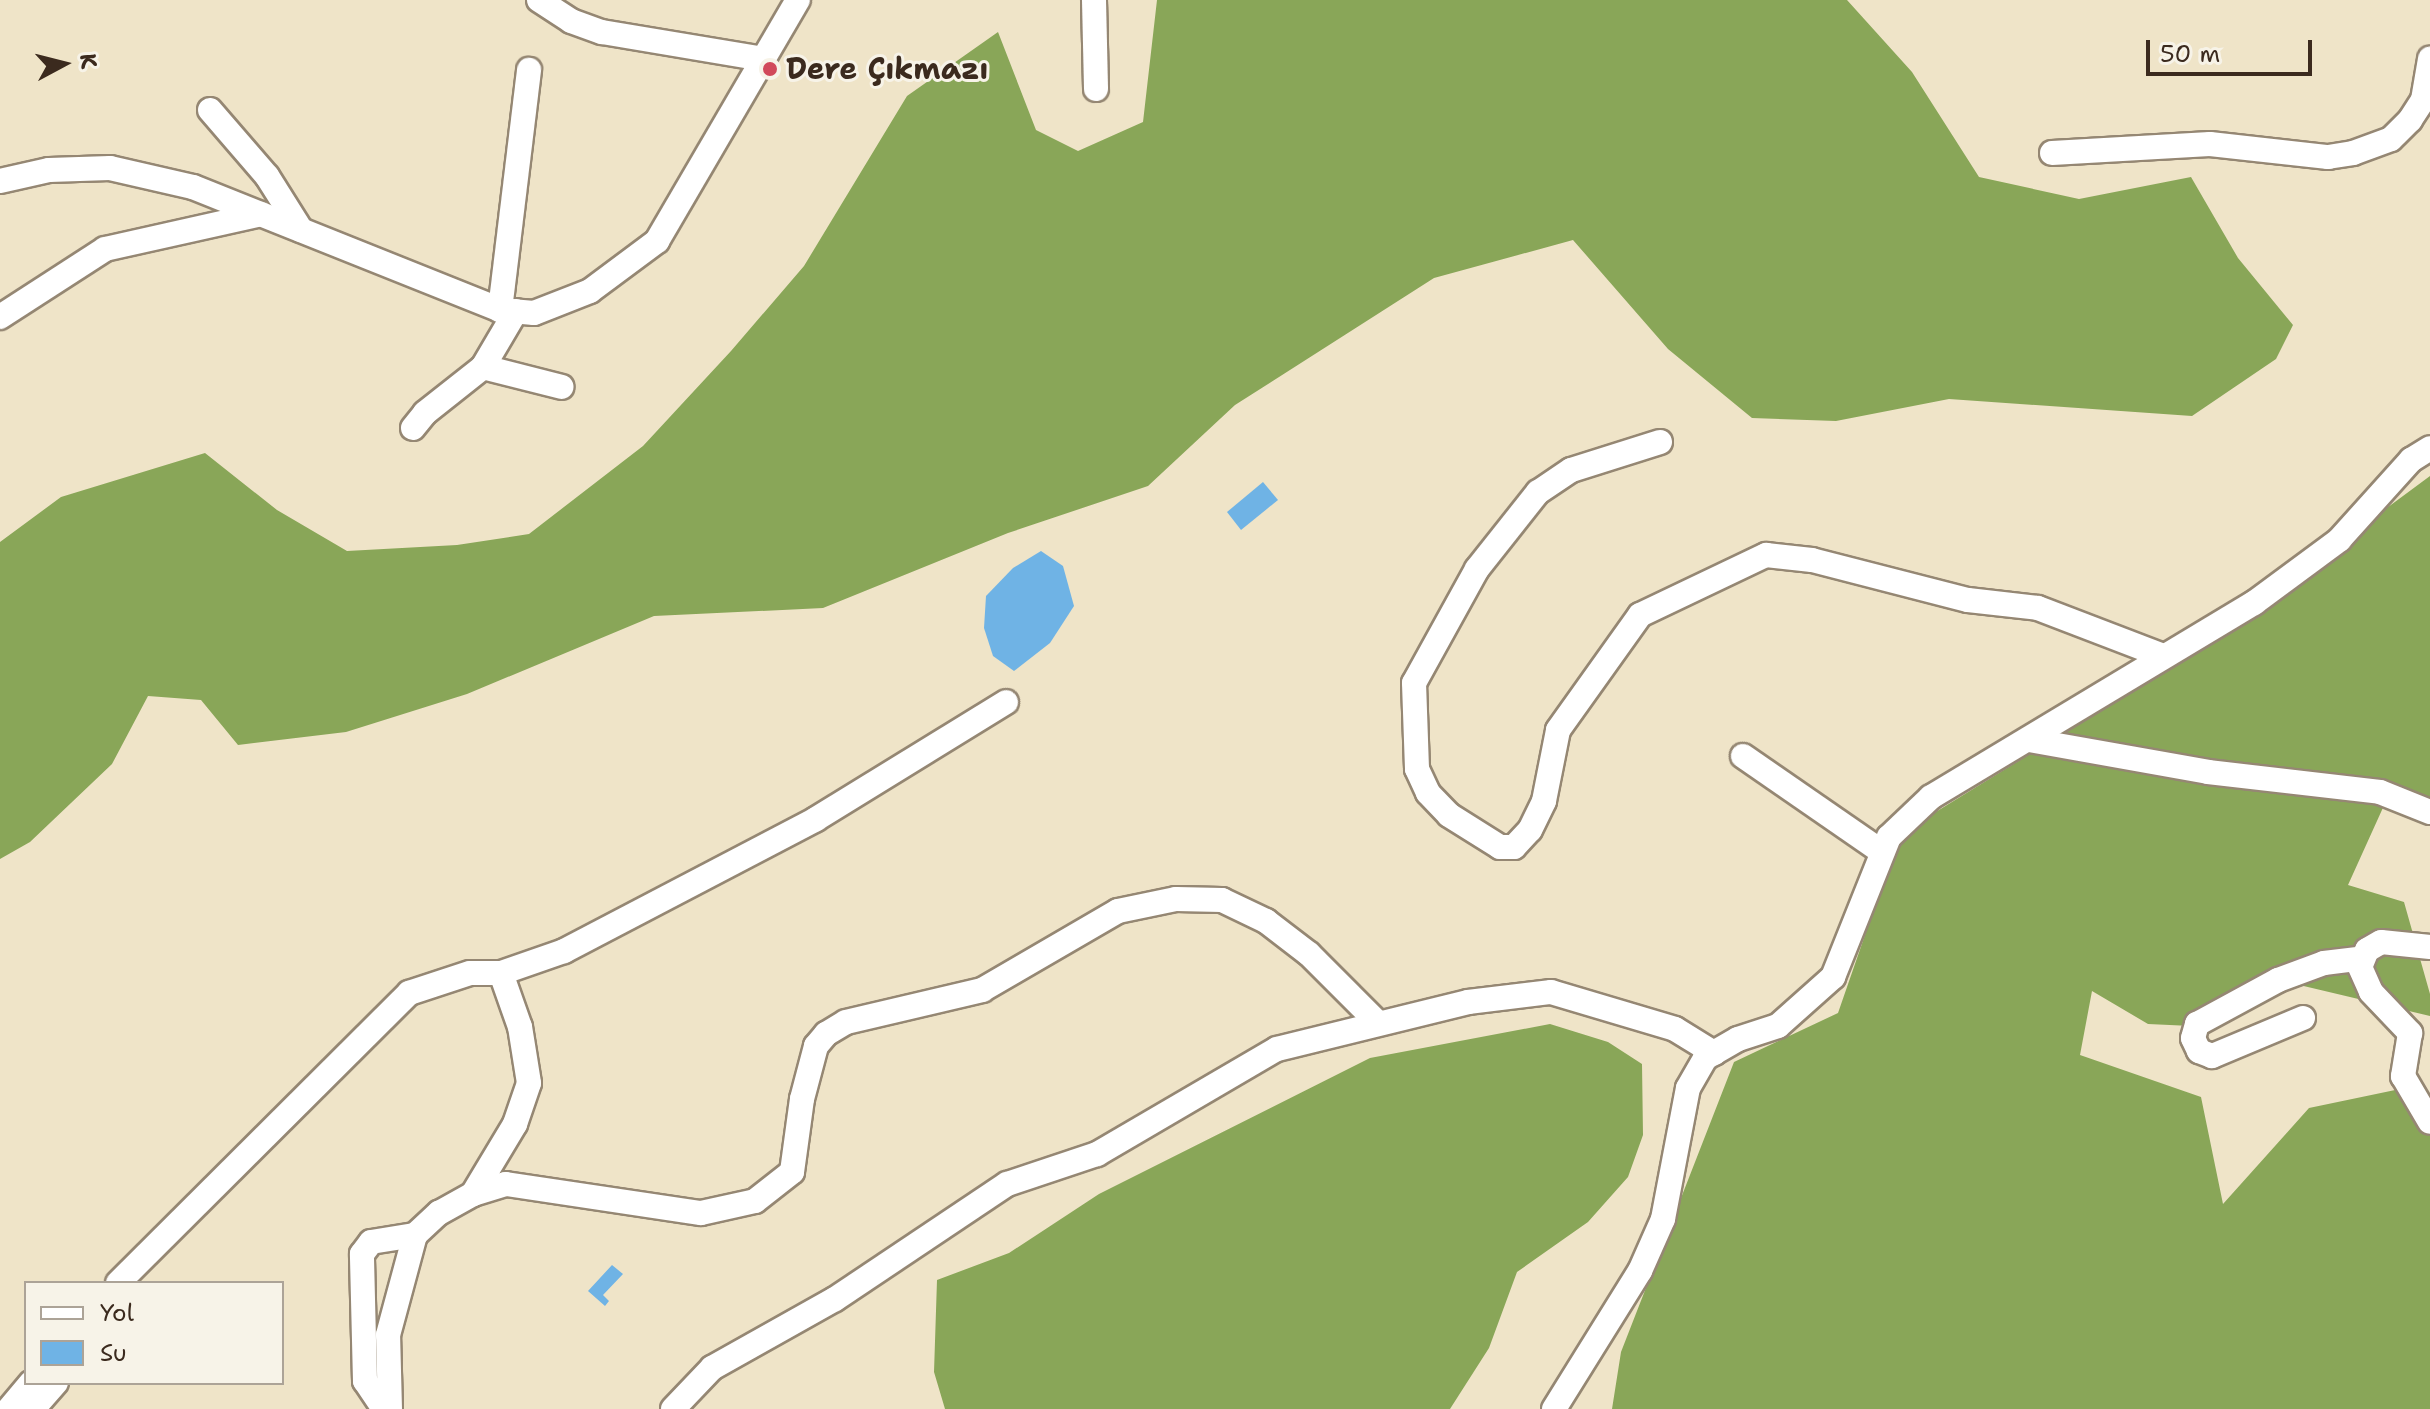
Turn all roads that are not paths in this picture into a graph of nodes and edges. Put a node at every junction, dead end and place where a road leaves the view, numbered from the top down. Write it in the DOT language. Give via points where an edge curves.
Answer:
graph roads {
  1 [pos="539,0"];
  2 [pos="798,0"];
  3 [pos="1094,0"];
  4 [pos="763,59"];
  5 [pos="2430,59"];
  6 [pos="529,70"];
  7 [pos="1096,89"];
  8 [pos="210,110"];
  9 [pos="2052,153"];
  10 [pos="0,181"];
  11 [pos="261,214"];
  12 [pos="301,230"];
  13 [pos="508,311"];
  14 [pos="0,317"];
  15 [pos="483,367"];
  16 [pos="562,387"];
  17 [pos="413,428"];
  18 [pos="1660,442"];
  19 [pos="2430,448"];
  20 [pos="2163,656"];
  21 [pos="1006,702"];
  22 [pos="2029,740"];
  23 [pos="1743,756"];
  24 [pos="2430,812"];
  25 [pos="1882,852"];
  26 [pos="2430,947"];
  27 [pos="2362,958"];
  28 [pos="501,973"];
  29 [pos="2303,1018"];
  30 [pos="1377,1022"];
  31 [pos="1714,1053"];
  32 [pos="2430,1122"];
  33 [pos="473,1194"];
  34 [pos="415,1235"];
  35 [pos="120,1281"];
  36 [pos="29,1385"];
  37 [pos="54,1385"];
  38 [pos="9,1409"];
  39 [pos="33,1409"];
  40 [pos="387,1409"];
  41 [pos="673,1409"];
  42 [pos="1554,1409"];
  1 -- 4 [label="street" via="571,21 602,32"];
  2 -- 4 [label="street"];
  3 -- 7 [label="street"];
  4 -- 13 [label="street" via="657,241 590,291 534,313"];
  5 -- 9 [label="street" via="2423,100 2410,120 2391,139 2353,153 2328,157 2210,144"];
  6 -- 13 [label="street"];
  8 -- 12 [label="street" via="267,176"];
  10 -- 11 [label="street" via="49,170 110,168 193,187"];
  11 -- 12 [label="street"];
  11 -- 14 [label="street" via="105,249"];
  12 -- 13 [label="street"];
  13 -- 15 [label="street"];
  15 -- 16 [label="street"];
  15 -- 17 [label="street"];
  18 -- 20 [label="street" via="1571,470 1538,492 1477,569 1414,683 1417,769 1428,793 1449,815 1500,847 1514,847 1530,830 1544,801 1558,730 1640,615 1766,555 1812,560 1968,600 2038,608"];
  19 -- 20 [label="street" via="2411,460 2339,540 2254,603"];
  20 -- 22 [label="street"];
  21 -- 28 [label="street" via="816,819 564,951"];
  22 -- 24 [label="street" via="2208,772 2380,792"];
  22 -- 25 [label="street" via="1931,797 1889,837"];
  23 -- 25 [label="street"];
  25 -- 31 [label="street" via="1833,977 1778,1026"];
  26 -- 27 [label="street" via="2381,942"];
  27 -- 29 [label="street" via="2324,963 2278,980 2197,1024 2193,1038 2199,1051 2212,1056"];
  27 -- 32 [label="street" via="2362,978 2410,1033 2403,1076"];
  28 -- 33 [label="street" via="520,1027 529,1083 515,1124"];
  28 -- 35 [label="street" via="470,973 409,993"];
  30 -- 31 [label="street" via="1468,1002 1551,992 1675,1029"];
  30 -- 33 [label="street" via="1266,921 1222,900 1176,899 1118,911 1083,927 982,990 846,1022 826,1034 816,1046 802,1099 792,1172 755,1201 701,1213 506,1184"];
  30 -- 41 [label="street" via="1277,1049 1097,1154 1007,1184 835,1299 712,1368"];
  31 -- 42 [label="street" via="1688,1088 1666,1206 1651,1245"];
  33 -- 34 [label="street" via="439,1213"];
  34 -- 40 [label="street" via="388,1335"];
  34 -- 40 [label="street" via="371,1242 362,1254 365,1381"];
  36 -- 38 [label="street"];
  37 -- 39 [label="street"];
}
